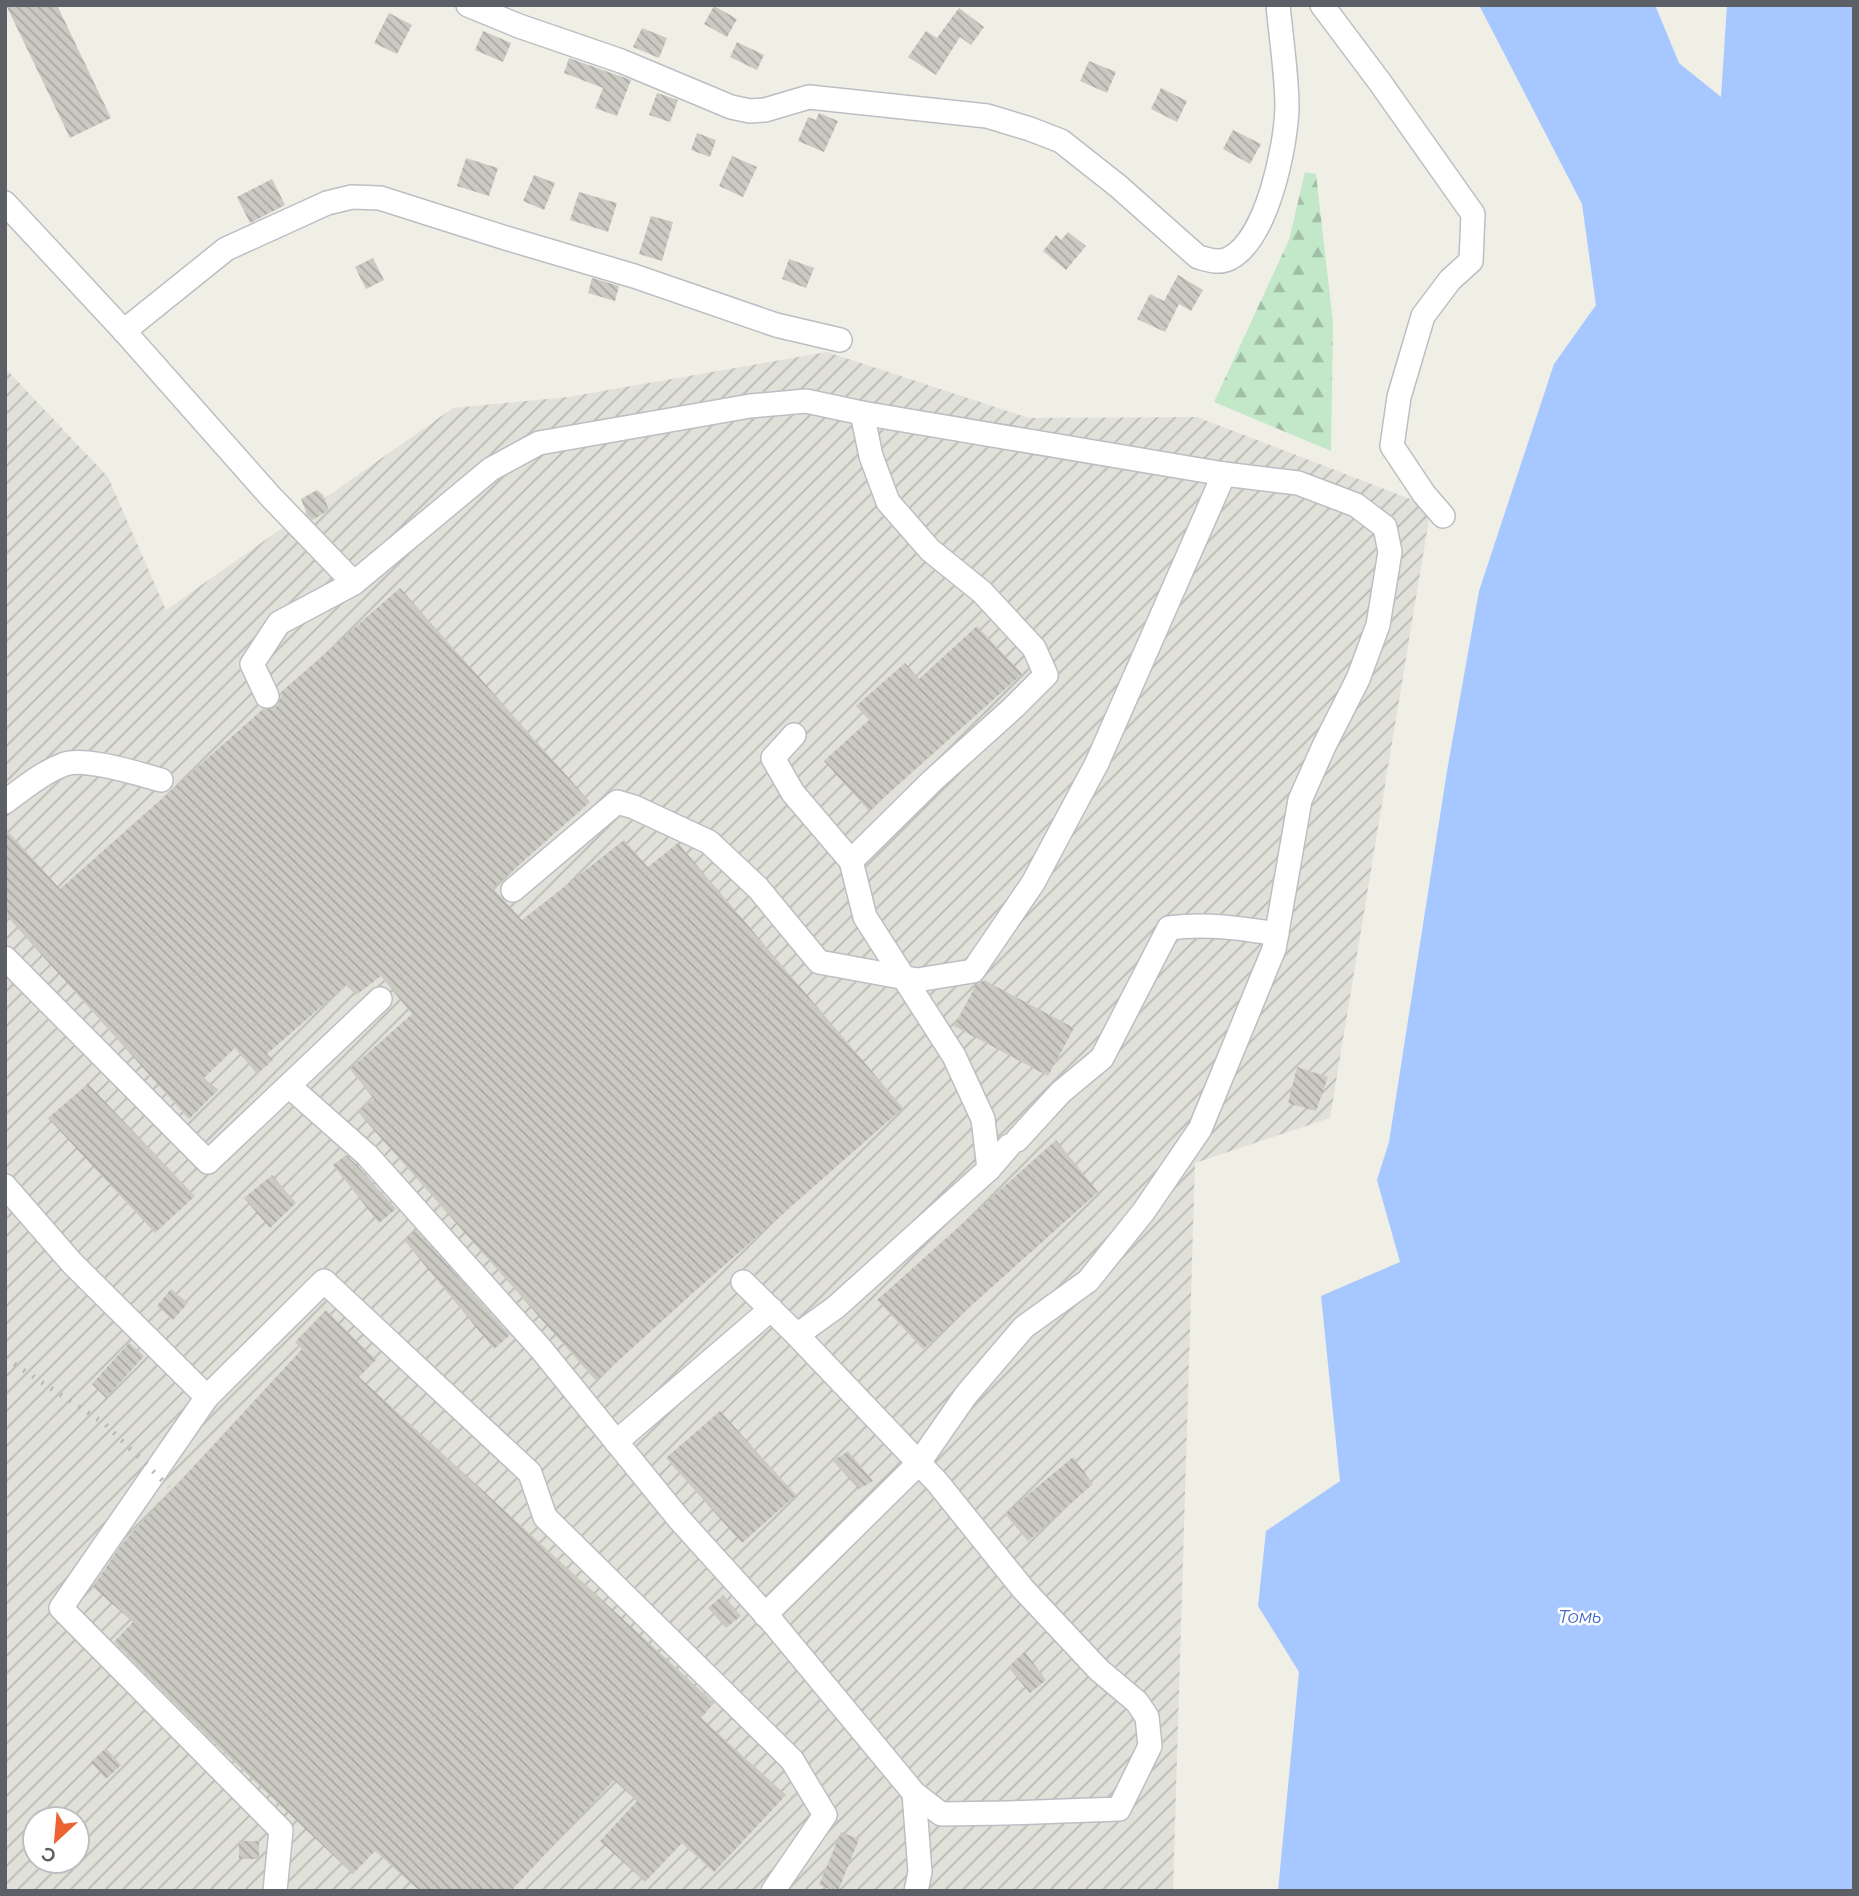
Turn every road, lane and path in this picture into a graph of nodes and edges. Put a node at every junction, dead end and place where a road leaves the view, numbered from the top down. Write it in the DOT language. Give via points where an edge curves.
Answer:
graph roads {
  1 [pos="468,5"];
  2 [pos="1278,5"];
  3 [pos="1322,5"];
  4 [pos="5,203"];
  5 [pos="124,331"];
  6 [pos="840,340"];
  7 [pos="862,413"];
  8 [pos="1224,474"];
  9 [pos="1443,516"];
  10 [pos="354,583"];
  11 [pos="267,696"];
  12 [pos="794,735"];
  13 [pos="161,780"];
  14 [pos="5,802"];
  15 [pos="850,861"];
  16 [pos="513,890"];
  17 [pos="1277,934"];
  18 [pos="5,958"];
  19 [pos="903,977"];
  20 [pos="380,999"];
  21 [pos="289,1086"];
  22 [pos="989,1168"];
  23 [pos="5,1186"];
  24 [pos="743,1282"];
  25 [pos="771,1310"];
  26 [pos="797,1335"];
  27 [pos="207,1397"];
  28 [pos="616,1442"];
  29 [pos="918,1464"];
  30 [pos="765,1615"];
  31 [pos="914,1793"];
  32 [pos="275,1891"];
  33 [pos="773,1891"];
  34 [pos="916,1891"];
  1 -- 2 [label="street" via="731,107 765,110 809,97 987,116 1030,129 1060,141 1198,257 1213,262 1229,259 1250,240 1273,191 1284,148 1287,106"];
  3 -- 9 [label="street" via="1473,214 1471,261 1423,316 1399,397 1392,446"];
  4 -- 5 [label="street"];
  5 -- 6 [label="street" via="226,249 327,203 352,197 380,198 776,325"];
  5 -- 10 [label="street"];
  7 -- 8 [label="street"];
  7 -- 10 [label="street" via="806,401 750,406 539,443 491,469"];
  7 -- 15 [label="street" via="888,502 930,550 982,592 1034,648 1046,676"];
  8 -- 17 [label="street" via="1298,483 1356,505 1385,527 1390,552 1378,625 1300,800"];
  8 -- 19 [label="street" via="1097,763 1034,883 973,971"];
  10 -- 11 [label="street" via="279,623 252,664"];
  12 -- 15 [label="street" via="773,758 793,793"];
  13 -- 14 [label="street" via="104,764 68,763"];
  15 -- 19 [label="street" via="865,917"];
  16 -- 19 [label="street" via="617,802 709,842 758,888 819,962"];
  17 -- 22 [label="street" via="1231,926 1169,928 1102,1058 1061,1092"];
  17 -- 29 [label="street" via="1200,1129 1144,1211 1088,1281 1024,1327 966,1395"];
  18 -- 21 [label="street" via="208,1162"];
  19 -- 22 [label="street" via="954,1056 983,1119"];
  20 -- 21 [label="street"];
  21 -- 28 [label="street" via="367,1155 541,1349"];
  22 -- 26 [label="street" via="836,1307"];
  23 -- 27 [label="street" via="72,1263"];
  24 -- 25 [label="street"];
  25 -- 26 [label="street"];
  25 -- 28 [label="street"];
  26 -- 29 [label="street"];
  27 -- 32 [label="street" via="61,1608 281,1830"];
  27 -- 33 [label="street" via="324,1281 530,1473 545,1517 792,1760 825,1815"];
  28 -- 30 [label="street" via="678,1520"];
  29 -- 30 [label="street"];
  29 -- 31 [label="street" via="1023,1589 1099,1670 1137,1702 1147,1717 1150,1746 1119,1809 941,1814"];
  30 -- 31 [label="street"];
  31 -- 34 [label="street" via="920,1872"];
}
